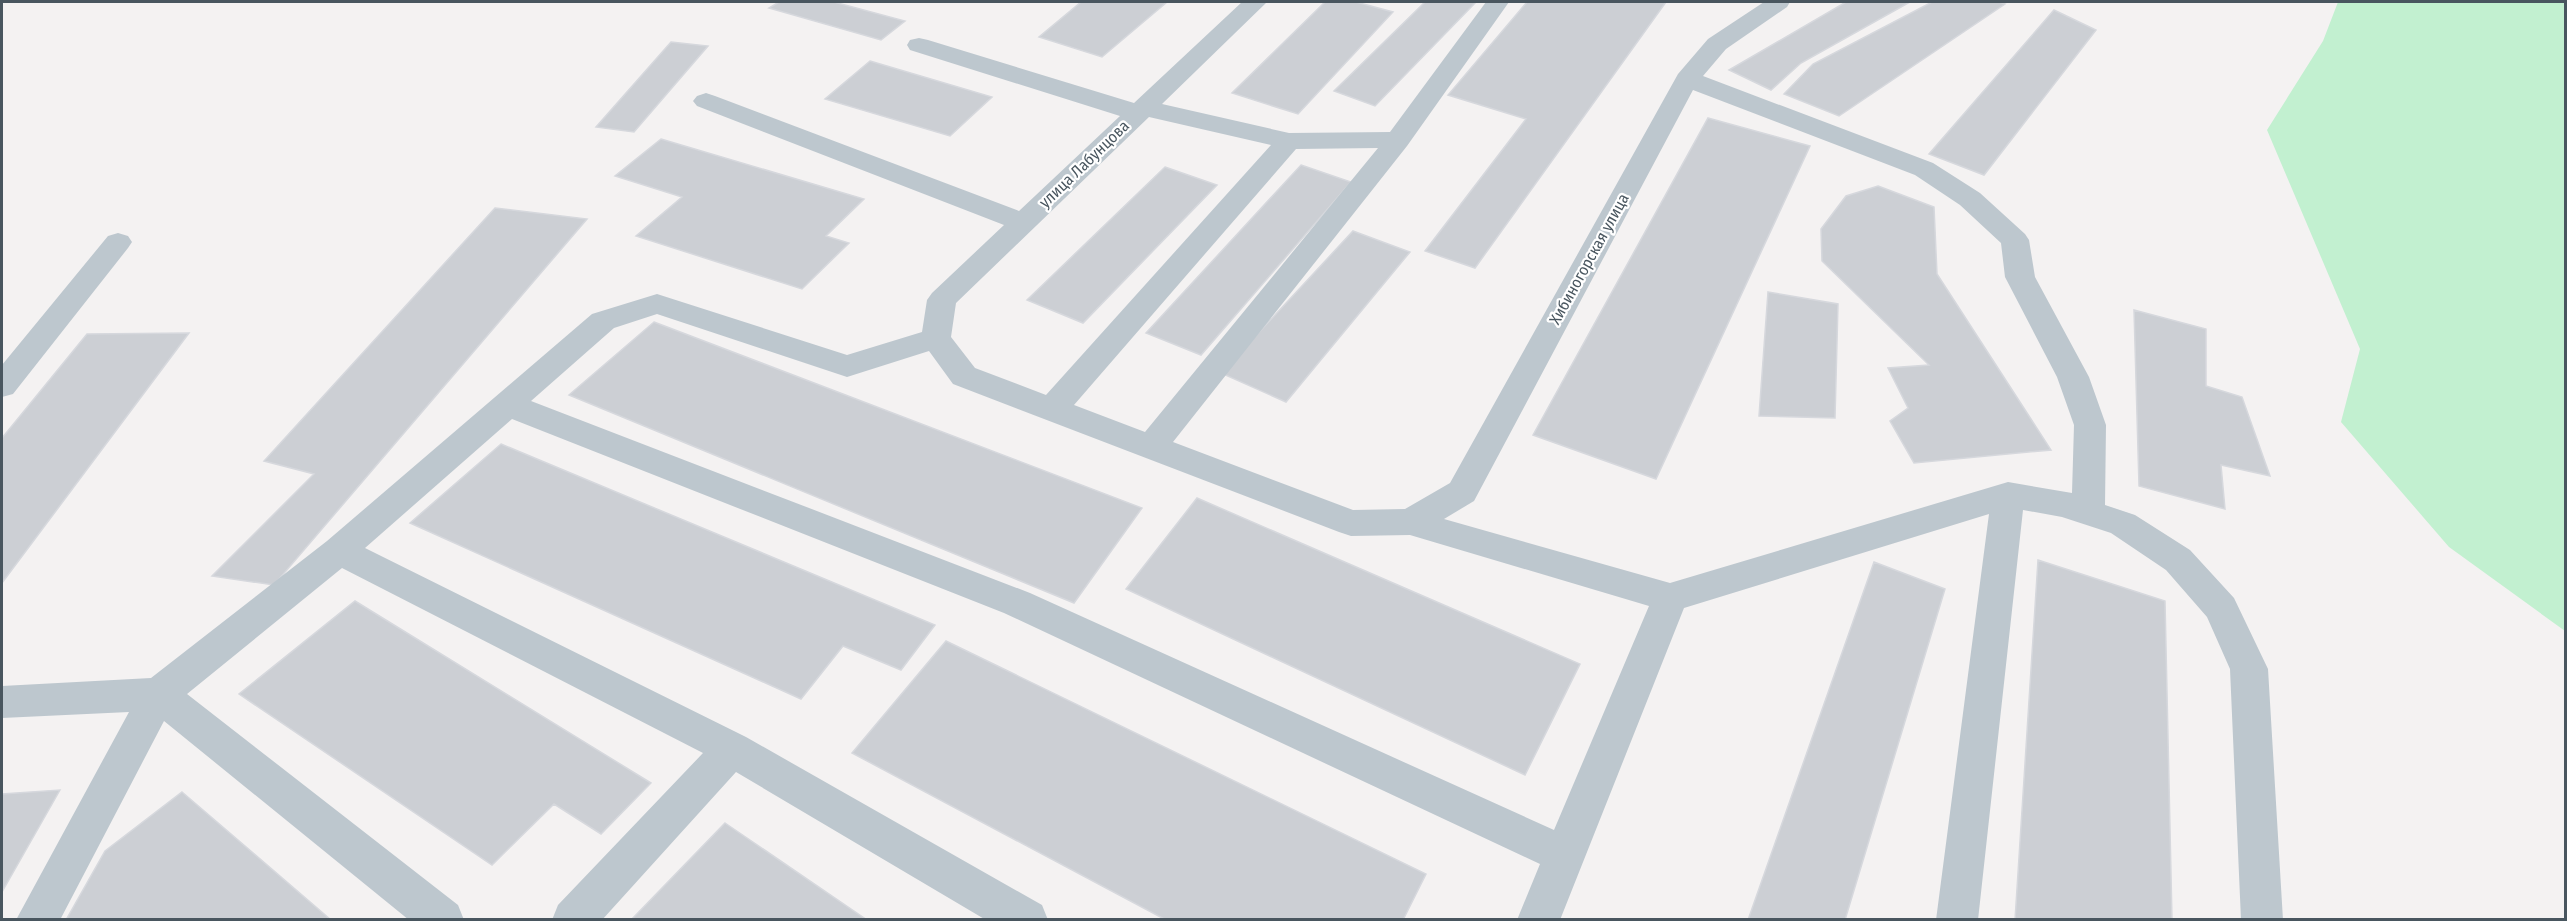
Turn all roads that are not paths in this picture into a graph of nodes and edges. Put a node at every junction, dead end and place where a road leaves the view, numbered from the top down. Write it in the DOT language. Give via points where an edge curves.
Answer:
graph roads {
  1 [pos="1255,2"];
  2 [pos="1497,2"];
  3 [pos="1775,2"];
  4 [pos="919,45"];
  5 [pos="1687,79"];
  6 [pos="706,101"];
  7 [pos="1141,110"];
  8 [pos="1398,140"];
  9 [pos="1289,141"];
  10 [pos="1023,222"];
  11 [pos="118,242"];
  12 [pos="936,338"];
  13 [pos="2,387"];
  14 [pos="509,405"];
  15 [pos="1052,409"];
  16 [pos="1151,447"];
  17 [pos="2008,495"];
  18 [pos="2088,512"];
  19 [pos="1410,522"];
  20 [pos="339,551"];
  21 [pos="1670,598"];
  22 [pos="159,694"];
  23 [pos="2,702"];
  24 [pos="732,749"];
  25 [pos="1566,856"];
  26 [pos="37,920"];
  27 [pos="443,920"];
  28 [pos="573,920"];
  29 [pos="1028,920"];
  30 [pos="1538,920"];
  31 [pos="1957,920"];
  32 [pos="2262,920"];
  1 -- 7 [label="street, улица Лабунцова"];
  2 -- 8 [label="street"];
  3 -- 5 [label="street, Хибиногорская улица" via="1717,45"];
  4 -- 7 [label="street"];
  5 -- 18 [label="street" via="1924,170 1970,199 2015,240 2020,277 2073,377 2090,425"];
  5 -- 19 [label="street, Хибиногорская улица" via="1462,492"];
  6 -- 10 [label="street"];
  7 -- 9 [label="street"];
  7 -- 10 [label="street, улица Лабунцова"];
  8 -- 9 [label="street"];
  8 -- 16 [label="street"];
  9 -- 15 [label="street"];
  10 -- 12 [label="street, улица Лабунцова" via="942,300"];
  11 -- 13 [label="street"];
  12 -- 14 [label="street" via="847,366 657,304 603,321"];
  12 -- 15 [label="street" via="964,376"];
  14 -- 20 [label="street"];
  14 -- 25 [label="street" via="1017,603"];
  15 -- 16 [label="street"];
  16 -- 19 [label="street" via="1351,523"];
  17 -- 18 [label="street"];
  17 -- 21 [label="street"];
  17 -- 31 [label="street"];
  18 -- 32 [label="street" via="2123,524 2178,560 2221,608 2249,669"];
  19 -- 21 [label="street"];
  20 -- 22 [label="street"];
  20 -- 24 [label="street"];
  21 -- 25 [label="street"];
  22 -- 23 [label="street"];
  22 -- 26 [label="street"];
  22 -- 27 [label="street"];
  24 -- 28 [label="street"];
  24 -- 29 [label="street"];
  25 -- 30 [label="street"];
}
